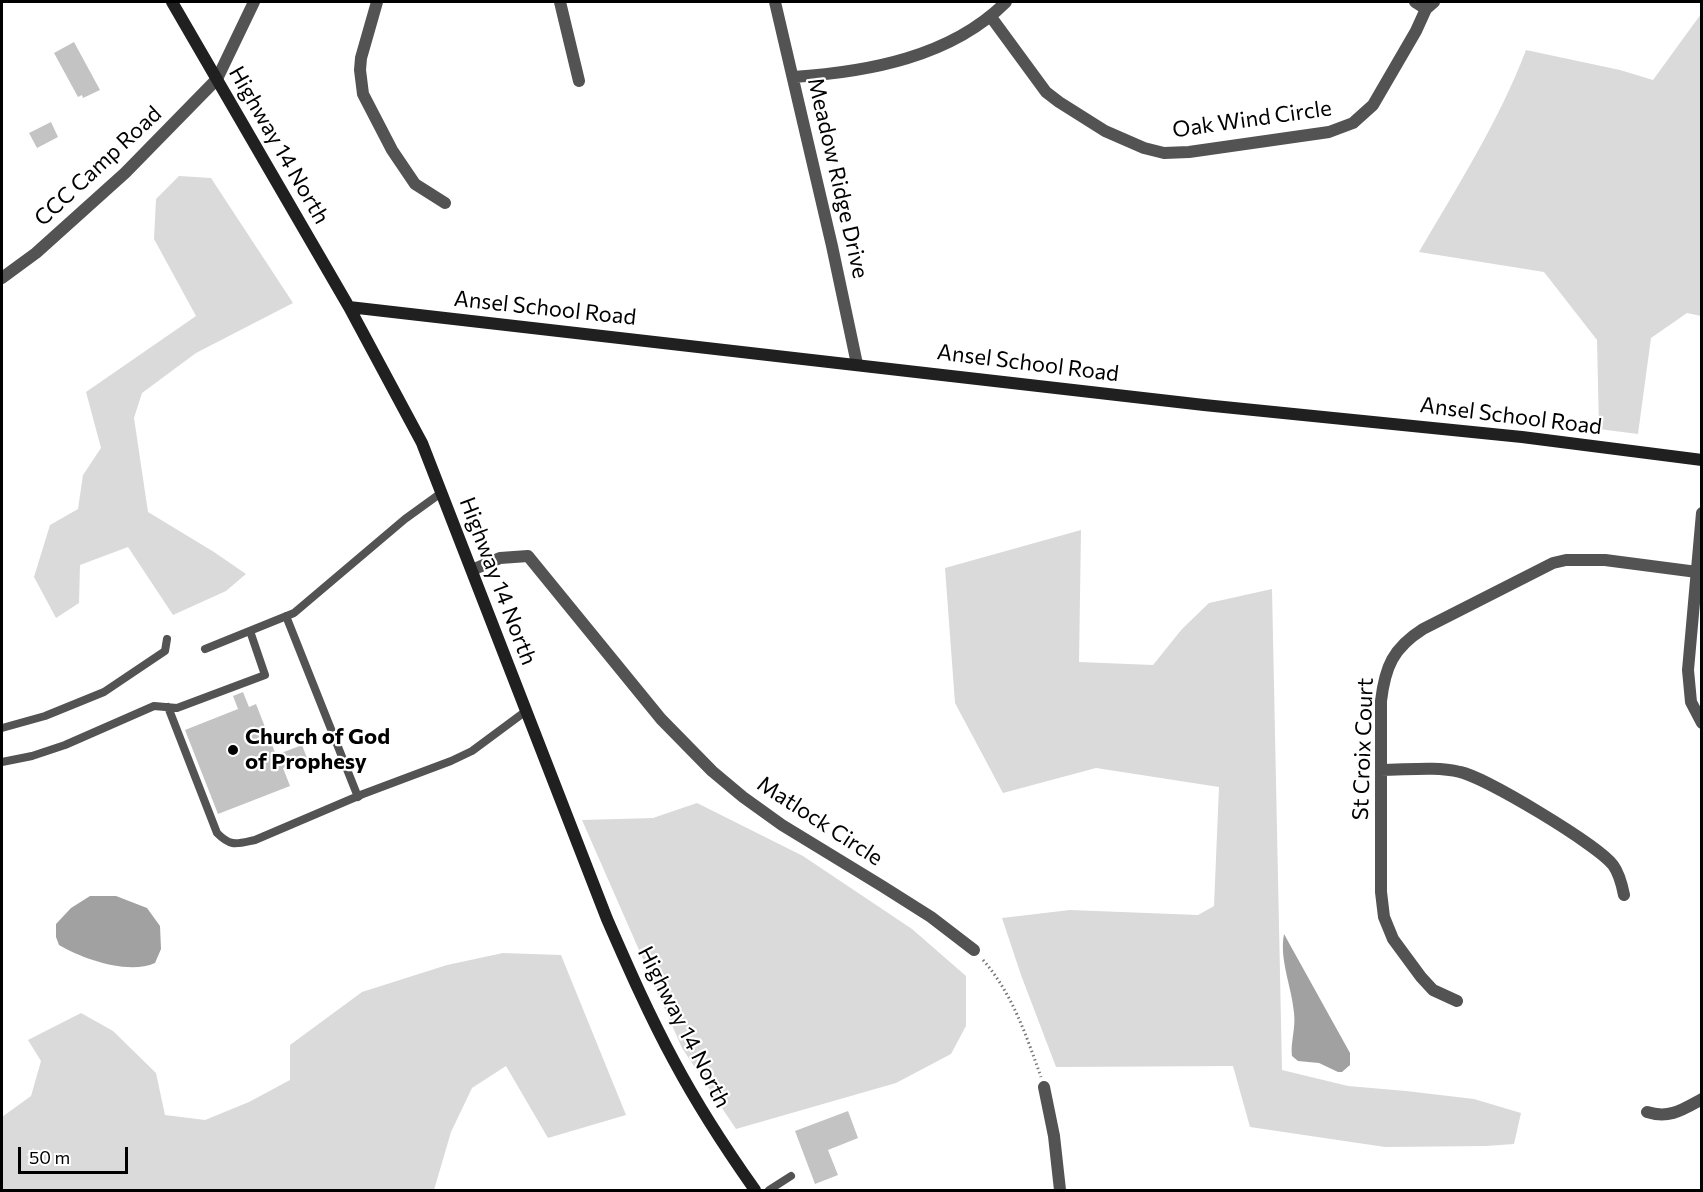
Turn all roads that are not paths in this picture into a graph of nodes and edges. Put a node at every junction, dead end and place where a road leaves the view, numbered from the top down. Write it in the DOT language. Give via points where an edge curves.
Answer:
graph roads {
  1 [pos="172,2"];
  2 [pos="254,2"];
  3 [pos="377,2"];
  4 [pos="560,2"];
  5 [pos="776,2"];
  6 [pos="1006,2"];
  7 [pos="1425,4"];
  8 [pos="991,17"];
  9 [pos="793,77"];
  10 [pos="217,79"];
  11 [pos="579,81"];
  12 [pos="445,203"];
  13 [pos="2,278"];
  14 [pos="350,307"];
  15 [pos="857,364"];
  16 [pos="1701,460"];
  17 [pos="441,493"];
  18 [pos="1701,513"];
  19 [pos="471,570"];
  20 [pos="1697,572"];
  21 [pos="286,616"];
  22 [pos="250,631"];
  23 [pos="167,639"];
  24 [pos="205,649"];
  25 [pos="168,707"];
  26 [pos="526,711"];
  27 [pos="1701,723"];
  28 [pos="2,728"];
  29 [pos="2,762"];
  30 [pos="1382,770"];
  31 [pos="358,797"];
  32 [pos="1623,895"];
  33 [pos="974,950"];
  34 [pos="1457,1000"];
  35 [pos="1044,1087"];
  36 [pos="1701,1099"];
  37 [pos="1647,1112"];
  38 [pos="791,1176"];
  39 [pos="755,1191"];
  40 [pos="769,1191"];
  41 [pos="1060,1191"];
  1 -- 10 [label="street, Highway 14 North"];
  2 -- 10 [label="street, CCC Camp Road"];
  3 -- 12 [label="street" via="361,58 363,94 415,184"];
  4 -- 11 [label="street"];
  5 -- 9 [label="street, Meadow Ridge Drive"];
  6 -- 8 [label="street"];
  7 -- 8 [label="street, Oak Wind Circle" via="1416,31 1373,105 1353,123 1329,132 1177,153 1123,140 1059,102 1038,82"];
  8 -- 9 [label="street" via="931,50 906,59 870,68"];
  9 -- 15 [label="street, Meadow Ridge Drive"];
  10 -- 13 [label="street, CCC Camp Road" via="125,173 36,253"];
  10 -- 14 [label="street, Highway 14 North"];
  14 -- 15 [label="street, Ansel School Road"];
  14 -- 17 [label="street, Highway 14 North" via="422,443"];
  15 -- 16 [label="street, Ansel School Road"];
  17 -- 19 [label="street, Highway 14 North"];
  17 -- 21 [label="lane"];
  18 -- 20 [label="street"];
  19 -- 26 [label="street, Highway 14 North"];
  19 -- 33 [label="street, Matlock Circle" via="500,558 528,556 661,718 711,771 782,825 931,917"];
  20 -- 27 [label="street" via="1688,686"];
  20 -- 30 [label="street, St Croix Court" via="1605,560 1566,560 1553,563 1413,636 1392,658 1384,678"];
  21 -- 22 [label="lane"];
  21 -- 31 [label="lane"];
  22 -- 24 [label="lane"];
  22 -- 25 [label="lane" via="266,675 177,708"];
  23 -- 28 [label="lane" via="165,651 104,692"];
  25 -- 29 [label="lane" via="154,706 65,745"];
  25 -- 31 [label="lane" via="217,833 226,842 255,840"];
  26 -- 31 [label="lane" via="472,751"];
  26 -- 39 [label="street, Highway 14 North" via="638,992 674,1062"];
  30 -- 32 [label="street" via="1447,770 1474,777 1594,848 1618,873"];
  30 -- 34 [label="street, St Croix Court" via="1381,892 1386,927 1421,978 1440,995"];
  35 -- 41 [label="street"];
  36 -- 37 [label="street" via="1664,1116"];
  38 -- 40 [label="lane"];
}
